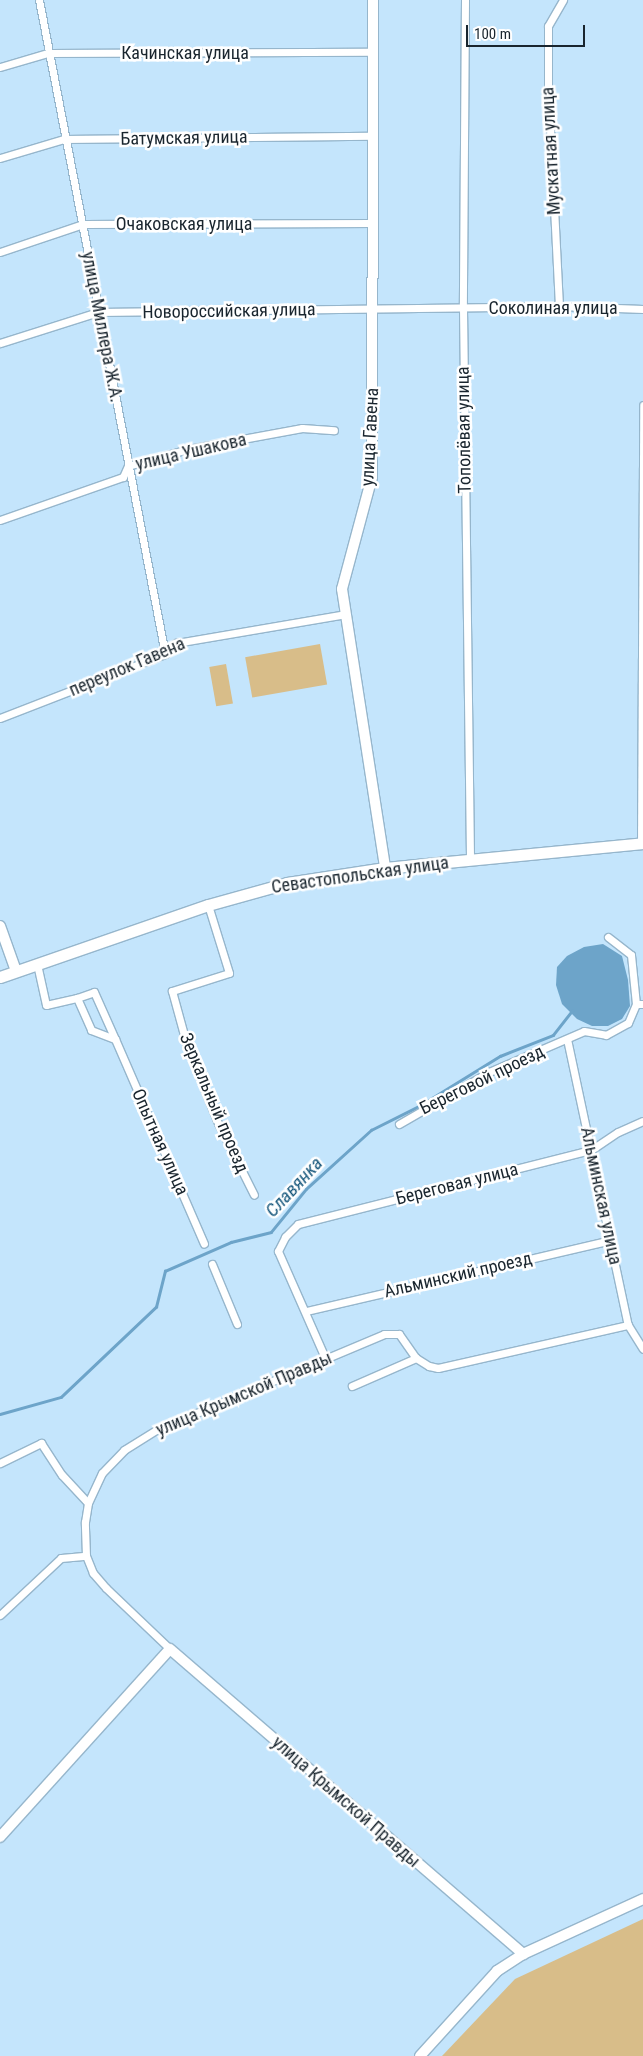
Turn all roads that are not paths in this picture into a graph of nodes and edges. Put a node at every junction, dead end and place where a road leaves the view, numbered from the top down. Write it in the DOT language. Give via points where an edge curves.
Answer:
graph roads {
  1 [pos="39,0"];
  2 [pos="373,0"];
  3 [pos="465,0"];
  4 [pos="562,0"];
  5 [pos="373,52"];
  6 [pos="48,53"];
  7 [pos="0,67"];
  8 [pos="372,136"];
  9 [pos="64,139"];
  10 [pos="0,158"];
  11 [pos="373,223"];
  12 [pos="83,224"];
  13 [pos="0,252"];
  14 [pos="560,306"];
  15 [pos="463,308"];
  16 [pos="374,309"];
  17 [pos="643,309"];
  18 [pos="98,312"];
  19 [pos="0,343"];
  20 [pos="643,405"];
  21 [pos="334,430"];
  22 [pos="128,466"];
  23 [pos="0,520"];
  24 [pos="346,614"];
  25 [pos="165,654"];
  26 [pos="0,718"];
  27 [pos="642,843"];
  28 [pos="470,860"];
  29 [pos="385,868"];
  30 [pos="208,905"];
  31 [pos="0,926"];
  32 [pos="608,937"];
  33 [pos="37,964"];
  34 [pos="16,971"];
  35 [pos="0,977"];
  36 [pos="77,998"];
  37 [pos="640,1004"];
  38 [pos="115,1039"];
  39 [pos="567,1039"];
  40 [pos="643,1122"];
  41 [pos="399,1124"];
  42 [pos="591,1150"];
  43 [pos="254,1195"];
  44 [pos="610,1240"];
  45 [pos="204,1244"];
  46 [pos="212,1264"];
  47 [pos="306,1310"];
  48 [pos="237,1324"];
  49 [pos="628,1324"];
  50 [pos="643,1349"];
  51 [pos="416,1358"];
  52 [pos="326,1360"];
  53 [pos="352,1386"];
  54 [pos="0,1463"];
  55 [pos="88,1503"];
  56 [pos="86,1556"];
  57 [pos="0,1615"];
  58 [pos="170,1649"];
  59 [pos="0,1837"];
  60 [pos="643,1900"];
  61 [pos="523,1954"];
  62 [pos="420,2056"];
  1 -- 6 [label="street, улица Миллера Ж.А."];
  2 -- 5 [label="street, улица Гавена"];
  3 -- 15 [label="street, Тополёвая улица"];
  4 -- 14 [label="street, Мускатная улица" via="548,26"];
  5 -- 6 [label="street, Качинская улица"];
  5 -- 8 [label="street, улица Гавена"];
  6 -- 7 [label="street, Качинская улица"];
  6 -- 9 [label="street, улица Миллера Ж.А."];
  8 -- 9 [label="street, Батумская улица"];
  8 -- 11 [label="street, улица Гавена"];
  9 -- 10 [label="street, Батумская улица"];
  9 -- 12 [label="street, улица Миллера Ж.А."];
  11 -- 12 [label="street, Очаковская улица"];
  11 -- 16 [label="street, улица Гавена"];
  12 -- 13 [label="street, Очаковская улица"];
  12 -- 18 [label="street, улица Миллера Ж.А."];
  14 -- 15 [label="street, Соколиная улица"];
  14 -- 17 [label="street, Соколиная улица"];
  15 -- 16 [label="street, Новороссийская улица"];
  15 -- 28 [label="street, Тополёвая улица"];
  16 -- 18 [label="street, Новороссийская улица"];
  16 -- 24 [label="street, улица Гавена" via="372,477 342,589"];
  18 -- 19 [label="street, Новороссийская улица"];
  18 -- 22 [label="street, улица Миллера Ж.А."];
  20 -- 27 [label="street"];
  21 -- 22 [label="street, улица Ушакова" via="302,428 188,449"];
  22 -- 23 [label="street, улица Ушакова" via="123,477"];
  22 -- 25 [label="street, улица Миллера Ж.А."];
  24 -- 25 [label="street, переулок Гавена" via="176,643"];
  24 -- 29 [label="street, улица Гавена"];
  25 -- 26 [label="street, переулок Гавена"];
  27 -- 28 [label="main road, Севастопольская улица"];
  28 -- 29 [label="main road, Севастопольская улица"];
  29 -- 30 [label="main road, Севастопольская улица" via="286,883"];
  30 -- 33 [label="main road, Севастопольская улица"];
  30 -- 43 [label="street, Зеркальный проезд" via="229,973 172,991 187,1046 218,1123"];
  31 -- 34 [label="street"];
  32 -- 37 [label="street" via="631,955"];
  33 -- 34 [label="main road, Севастопольская улица"];
  33 -- 36 [label="street, Опытная улица" via="46,1005"];
  34 -- 35 [label="main road, Севастопольская улица"];
  36 -- 38 [label="street" via="91,1030"];
  36 -- 38 [label="street, Опытная улица" via="94,992"];
  37 -- 39 [label="street, Береговой проезд" via="628,1023 606,1035 584,1031"];
  38 -- 45 [label="street, Опытная улица"];
  39 -- 41 [label="street, Береговой проезд" via="489,1072"];
  39 -- 42 [label="street, Альминская улица"];
  40 -- 42 [label="street, Береговая улица" via="618,1132"];
  42 -- 44 [label="street, Альминская улица"];
  42 -- 47 [label="street, Береговая улица" via="298,1224 278,1250"];
  44 -- 47 [label="street, Альминский проезд"];
  44 -- 49 [label="street, Альминская улица"];
  46 -- 48 [label="street"];
  47 -- 52 [label="street"];
  49 -- 50 [label="street, Альминская улица"];
  49 -- 51 [label="street" via="438,1368"];
  51 -- 52 [label="street, улица Крымской Правды" via="399,1334 392,1332"];
  51 -- 53 [label="street, улица Крымской Правды"];
  52 -- 55 [label="street, улица Крымской Правды" via="211,1404 156,1430 112,1461 102,1473"];
  54 -- 55 [label="street" via="41,1444"];
  55 -- 56 [label="street, улица Крымской Правды" via="84,1522"];
  56 -- 57 [label="street" via="61,1558"];
  56 -- 58 [label="street, улица Крымской Правды" via="93,1573 106,1588"];
  58 -- 59 [label="street"];
  58 -- 61 [label="street, улица Крымской Правды"];
  60 -- 61 [label="street"];
  61 -- 62 [label="street" via="497,1971"];
}
